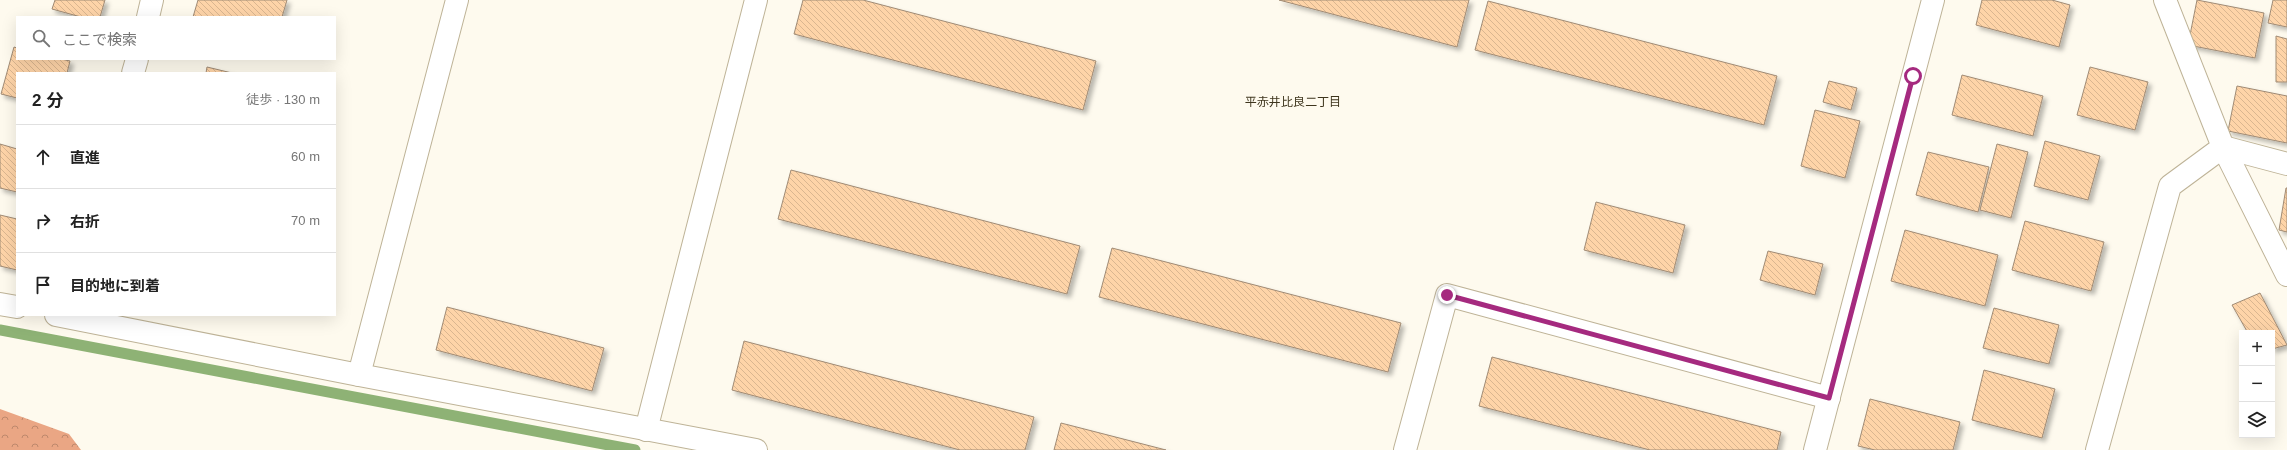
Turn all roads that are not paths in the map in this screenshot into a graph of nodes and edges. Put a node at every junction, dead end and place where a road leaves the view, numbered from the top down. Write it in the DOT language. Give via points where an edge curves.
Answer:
graph roads {
  1 [pos="152,0"];
  2 [pos="457,0"];
  3 [pos="756,0"];
  4 [pos="1933,0"];
  5 [pos="2165,0"];
  6 [pos="148,16"];
  7 [pos="137,60"];
  8 [pos="133,72"];
  9 [pos="2223,147"];
  10 [pos="2287,164"];
  11 [pos="2287,275"];
  12 [pos="0,304"];
  13 [pos="16,307"];
  14 [pos="66,316"];
  15 [pos="359,375"];
  16 [pos="1829,398"];
  17 [pos="646,430"];
  18 [pos="756,450"];
  19 [pos="1405,450"];
  20 [pos="1815,450"];
  21 [pos="2097,450"];
  1 -- 6 [label="street"];
  2 -- 15 [label="street"];
  3 -- 17 [label="street"];
  4 -- 16 [label="street"];
  5 -- 9 [label="street"];
  7 -- 8 [label="street"];
  9 -- 10 [label="street"];
  9 -- 11 [label="street"];
  9 -- 21 [label="street" via="2170,186"];
  12 -- 13 [label="street"];
  14 -- 15 [label="street"];
  15 -- 17 [label="street"];
  16 -- 19 [label="street" via="1447,295"];
  16 -- 20 [label="street"];
  17 -- 18 [label="street"];
}
